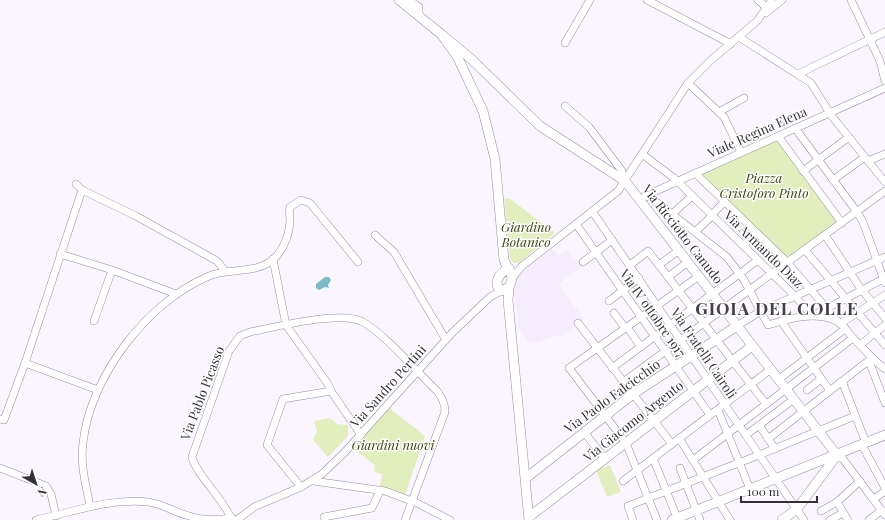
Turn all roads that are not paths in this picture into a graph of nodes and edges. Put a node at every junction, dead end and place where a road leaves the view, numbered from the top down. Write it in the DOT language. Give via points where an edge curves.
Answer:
graph roads {
  1 [pos="399,0"];
  2 [pos="409,0"];
  3 [pos="590,0"];
  4 [pos="648,0"];
  5 [pos="758,0"];
  6 [pos="772,0"];
  7 [pos="782,0"];
  8 [pos="851,0"];
  9 [pos="767,8"];
  10 [pos="419,15"];
  11 [pos="762,17"];
  12 [pos="885,32"];
  13 [pos="442,34"];
  14 [pos="739,37"];
  15 [pos="870,39"];
  16 [pos="565,43"];
  17 [pos="731,44"];
  18 [pos="798,74"];
  19 [pos="885,81"];
  20 [pos="688,83"];
  21 [pos="885,88"];
  22 [pos="744,98"];
  23 [pos="565,106"];
  24 [pos="719,112"];
  25 [pos="830,112"];
  26 [pos="795,128"];
  27 [pos="778,136"];
  28 [pos="849,137"];
  29 [pos="741,152"];
  30 [pos="642,154"];
  31 [pos="885,154"];
  32 [pos="866,159"];
  33 [pos="818,160"];
  34 [pos="803,171"];
  35 [pos="695,173"];
  36 [pos="624,180"];
  37 [pos="833,180"];
  38 [pos="677,182"];
  39 [pos="885,182"];
  40 [pos="76,184"];
  41 [pos="82,190"];
  42 [pos="885,191"];
  43 [pos="692,196"];
  44 [pos="643,199"];
  45 [pos="724,202"];
  46 [pos="592,211"];
  47 [pos="857,212"];
  48 [pos="672,214"];
  49 [pos="712,216"];
  50 [pos="842,223"];
  51 [pos="576,224"];
  52 [pos="695,232"];
  53 [pos="756,233"];
  54 [pos="375,235"];
  55 [pos="825,235"];
  56 [pos="612,240"];
  57 [pos="744,245"];
  58 [pos="679,250"];
  59 [pos="805,250"];
  60 [pos="596,253"];
  61 [pos="60,254"];
  62 [pos="885,257"];
  63 [pos="273,259"];
  64 [pos="758,260"];
  65 [pos="876,260"];
  66 [pos="358,262"];
  67 [pos="583,262"];
  68 [pos="688,262"];
  69 [pos="787,262"];
  70 [pos="630,265"];
  71 [pos="658,265"];
  72 [pos="509,269"];
  73 [pos="112,270"];
  74 [pos="225,271"];
  75 [pos="849,272"];
  76 [pos="740,274"];
  77 [pos="772,274"];
  78 [pos="699,276"];
  79 [pos="668,277"];
  80 [pos="639,278"];
  81 [pos="830,280"];
  82 [pos="884,280"];
  83 [pos="502,286"];
  84 [pos="810,289"];
  85 [pos="622,290"];
  86 [pos="678,290"];
  87 [pos="750,290"];
  88 [pos="862,291"];
  89 [pos="176,294"];
  90 [pos="713,294"];
  91 [pos="885,295"];
  92 [pos="795,296"];
  93 [pos="846,299"];
  94 [pos="609,301"];
  95 [pos="872,303"];
  96 [pos="657,305"];
  97 [pos="692,309"];
  98 [pos="724,309"];
  99 [pos="827,309"];
  100 [pos="761,311"];
  101 [pos="614,312"];
  102 [pos="857,312"];
  103 [pos="812,316"];
  104 [pos="641,317"];
  105 [pos="885,318"];
  106 [pos="94,321"];
  107 [pos="780,321"];
  108 [pos="578,323"];
  109 [pos="704,324"];
  110 [pos="286,325"];
  111 [pos="670,325"];
  112 [pos="885,325"];
  113 [pos="737,326"];
  114 [pos="843,326"];
  115 [pos="626,328"];
  116 [pos="875,333"];
  117 [pos="655,337"];
  118 [pos="853,338"];
  119 [pos="446,340"];
  120 [pos="681,340"];
  121 [pos="716,340"];
  122 [pos="885,345"];
  123 [pos="752,346"];
  124 [pos="860,346"];
  125 [pos="641,347"];
  126 [pos="597,348"];
  127 [pos="665,352"];
  128 [pos="692,356"];
  129 [pos="807,358"];
  130 [pos="870,359"];
  131 [pos="733,361"];
  132 [pos="25,363"];
  133 [pos="676,366"];
  134 [pos="884,366"];
  135 [pos="612,368"];
  136 [pos="814,368"];
  137 [pos="771,369"];
  138 [pos="416,372"];
  139 [pos="779,379"];
  140 [pos="821,379"];
  141 [pos="708,380"];
  142 [pos="842,381"];
  143 [pos="624,382"];
  144 [pos="751,384"];
  145 [pos="786,389"];
  146 [pos="98,390"];
  147 [pos="807,390"];
  148 [pos="330,391"];
  149 [pos="693,391"];
  150 [pos="830,391"];
  151 [pos="633,394"];
  152 [pos="794,399"];
  153 [pos="885,403"];
  154 [pos="725,404"];
  155 [pos="766,404"];
  156 [pos="718,410"];
  157 [pos="804,411"];
  158 [pos="710,415"];
  159 [pos="605,416"];
  160 [pos="855,416"];
  161 [pos="0,419"];
  162 [pos="654,421"];
  163 [pos="739,425"];
  164 [pos="759,425"];
  165 [pos="819,431"];
  166 [pos="584,432"];
  167 [pos="727,434"];
  168 [pos="361,435"];
  169 [pos="746,435"];
  170 [pos="885,435"];
  171 [pos="680,438"];
  172 [pos="768,439"];
  173 [pos="626,443"];
  174 [pos="672,444"];
  175 [pos="864,444"];
  176 [pos="775,449"];
  177 [pos="760,455"];
  178 [pos="837,455"];
  179 [pos="653,458"];
  180 [pos="605,459"];
  181 [pos="693,460"];
  182 [pos="740,463"];
  183 [pos="0,468"];
  184 [pos="680,468"];
  185 [pos="636,471"];
  186 [pos="704,477"];
  187 [pos="526,478"];
  188 [pos="776,479"];
  189 [pos="313,481"];
  190 [pos="623,481"];
  191 [pos="860,481"];
  192 [pos="686,483"];
  193 [pos="301,487"];
  194 [pos="885,488"];
  195 [pos="750,489"];
  196 [pos="380,491"];
  197 [pos="666,491"];
  198 [pos="885,491"];
  199 [pos="648,498"];
  200 [pos="874,499"];
  201 [pos="718,501"];
  202 [pos="412,502"];
  203 [pos="837,502"];
  204 [pos="90,506"];
  205 [pos="797,509"];
  206 [pos="697,510"];
  207 [pos="821,511"];
  208 [pos="178,512"];
  209 [pos="883,512"];
  210 [pos="843,513"];
  211 [pos="56,516"];
  212 [pos="324,517"];
  213 [pos="234,519"];
  214 [pos="529,519"];
  215 [pos="676,519"];
  216 [pos="36,520"];
  217 [pos="185,520"];
  218 [pos="406,520"];
  219 [pos="450,520"];
  220 [pos="634,520"];
  221 [pos="657,520"];
  222 [pos="700,520"];
  223 [pos="730,520"];
  224 [pos="782,520"];
  225 [pos="804,520"];
  226 [pos="830,520"];
  227 [pos="848,520"];
  228 [pos="869,520"];
  1 -- 10 [label="main road, Via Ricciotto Canudo"];
  2 -- 10 [label="street" via="419,7"];
  3 -- 16 [label="street"];
  4 -- 17 [label="street"];
  5 -- 9 [label="street"];
  6 -- 9 [label="street"];
  7 -- 11 [label="street"];
  8 -- 15 [label="street"];
  9 -- 11 [label="street"];
  10 -- 13 [label="main road, Via Ricciotto Canudo"];
  11 -- 14 [label="street"];
  12 -- 15 [label="street"];
  13 -- 36 [label="main road, Via Ricciotto Canudo" via="540,126"];
  13 -- 72 [label="main road" via="459,60 487,123"];
  14 -- 17 [label="street"];
  14 -- 18 [label="street"];
  15 -- 18 [label="street"];
  15 -- 19 [label="street" via="880,61"];
  17 -- 20 [label="street"];
  18 -- 25 [label="street" via="814,86"];
  20 -- 24 [label="street"];
  20 -- 30 [label="street"];
  21 -- 25 [label="street, Viale Regina Elena"];
  22 -- 24 [label="street"];
  23 -- 36 [label="street" via="589,127 622,171"];
  24 -- 29 [label="street"];
  25 -- 26 [label="street, Viale Regina Elena"];
  25 -- 28 [label="street"];
  26 -- 27 [label="street, Viale Regina Elena"];
  26 -- 33 [label="street"];
  27 -- 29 [label="street, Viale Regina Elena"];
  27 -- 34 [label="street"];
  28 -- 32 [label="street"];
  28 -- 33 [label="street"];
  29 -- 35 [label="street, Viale Regina Elena"];
  30 -- 36 [label="street"];
  30 -- 38 [label="street, Via Armando Diaz"];
  31 -- 32 [label="street"];
  32 -- 37 [label="street"];
  32 -- 39 [label="street"];
  33 -- 34 [label="street"];
  33 -- 37 [label="street"];
  34 -- 50 [label="street"];
  35 -- 38 [label="street, Viale Regina Elena"];
  35 -- 45 [label="street"];
  36 -- 44 [label="main road, Via Ricciotto Canudo"];
  36 -- 46 [label="street" via="618,191"];
  37 -- 47 [label="street"];
  38 -- 43 [label="street, Via Armando Diaz"];
  38 -- 44 [label="street, Viale Regina Elena"];
  40 -- 41 [label="street"];
  41 -- 61 [label="street"];
  41 -- 74 [label="street" via="136,216 217,261"];
  42 -- 47 [label="street"];
  43 -- 48 [label="street"];
  43 -- 49 [label="street, Via Armando Diaz"];
  44 -- 48 [label="street" via="650,197"];
  44 -- 58 [label="main road, Via Ricciotto Canudo"];
  45 -- 49 [label="street"];
  45 -- 53 [label="street"];
  46 -- 51 [label="street"];
  46 -- 56 [label="street, Via Fratelli Cairoli"];
  47 -- 50 [label="street"];
  47 -- 65 [label="street"];
  48 -- 52 [label="street"];
  49 -- 52 [label="street"];
  49 -- 57 [label="street, Via Armando Diaz"];
  50 -- 55 [label="street"];
  51 -- 60 [label="street, Via IV ottobre 1917"];
  51 -- 72 [label="street" via="521,268"];
  52 -- 76 [label="street" via="727,257"];
  53 -- 57 [label="street"];
  53 -- 69 [label="street"];
  54 -- 119 [label="street" via="394,252"];
  55 -- 59 [label="street"];
  55 -- 75 [label="street"];
  56 -- 60 [label="street"];
  56 -- 70 [label="street, Via Fratelli Cairoli"];
  57 -- 64 [label="street, Via Armando Diaz"];
  58 -- 68 [label="main road, Via Ricciotto Canudo"];
  58 -- 71 [label="street"];
  59 -- 69 [label="street"];
  59 -- 81 [label="street"];
  60 -- 67 [label="street"];
  60 -- 85 [label="street, Via IV ottobre 1917"];
  61 -- 73 [label="street"];
  61 -- 132 [label="street"];
  62 -- 65 [label="street"];
  63 -- 66 [label="street" via="286,240 290,208 303,200 310,203"];
  63 -- 74 [label="street" via="254,269"];
  63 -- 110 [label="street"];
  64 -- 76 [label="street"];
  64 -- 77 [label="street, Via Armando Diaz"];
  65 -- 75 [label="street"];
  65 -- 82 [label="street"];
  68 -- 78 [label="main road, Via Ricciotto Canudo"];
  68 -- 79 [label="street"];
  69 -- 77 [label="street"];
  69 -- 84 [label="street"];
  70 -- 71 [label="street" via="648,251"];
  70 -- 80 [label="street, Via Fratelli Cairoli"];
  71 -- 79 [label="street"];
  72 -- 83 [label="main road"];
  72 -- 83 [label="main road"];
  73 -- 89 [label="street"];
  73 -- 106 [label="street"];
  74 -- 89 [label="street" via="210,275"];
  75 -- 81 [label="street"];
  75 -- 88 [label="street"];
  76 -- 87 [label="street"];
  76 -- 90 [label="street"];
  77 -- 87 [label="street"];
  77 -- 92 [label="street, Via Armando Diaz"];
  78 -- 86 [label="street"];
  78 -- 90 [label="main road, Via Ricciotto Canudo"];
  79 -- 86 [label="street"];
  80 -- 85 [label="street"];
  80 -- 96 [label="street, Via Fratelli Cairoli"];
  81 -- 84 [label="street"];
  81 -- 93 [label="street"];
  82 -- 88 [label="street"];
  83 -- 119 [label="street, Via Sandro Pertini"];
  83 -- 187 [label="main road" via="508,300"];
  84 -- 92 [label="street"];
  84 -- 99 [label="street"];
  85 -- 94 [label="street"];
  85 -- 104 [label="street, Via IV ottobre 1917"];
  86 -- 96 [label="street"];
  86 -- 97 [label="street"];
  87 -- 98 [label="street"];
  87 -- 100 [label="street"];
  88 -- 93 [label="street"];
  88 -- 95 [label="street"];
  89 -- 146 [label="street" via="131,338"];
  90 -- 97 [label="street"];
  90 -- 98 [label="main road, Via Ricciotto Canudo"];
  91 -- 95 [label="street"];
  92 -- 100 [label="street"];
  92 -- 103 [label="street, Via Armando Diaz"];
  93 -- 99 [label="street"];
  93 -- 102 [label="street"];
  95 -- 102 [label="street"];
  95 -- 105 [label="street"];
  96 -- 104 [label="street"];
  96 -- 111 [label="street, Via Fratelli Cairoli"];
  97 -- 109 [label="street"];
  97 -- 111 [label="street"];
  98 -- 109 [label="street"];
  98 -- 113 [label="main road, Via Ricciotto Canudo"];
  99 -- 103 [label="street"];
  99 -- 114 [label="street"];
  100 -- 107 [label="street" via="768,325"];
  100 -- 113 [label="street"];
  101 -- 115 [label="street"];
  102 -- 114 [label="street"];
  102 -- 116 [label="street"];
  103 -- 107 [label="street"];
  103 -- 114 [label="street" via="826,318"];
  104 -- 115 [label="street"];
  104 -- 117 [label="street, Via IV ottobre 1917"];
  107 -- 129 [label="street"];
  108 -- 126 [label="street"];
  109 -- 120 [label="street"];
  109 -- 121 [label="street"];
  110 -- 138 [label="street, Via Pablo Picasso" via="340,318 360,321 374,330"];
  110 -- 148 [label="street" via="328,384"];
  110 -- 213 [label="street, Via Pablo Picasso" via="250,332 240,336 234,343 193,450 193,462"];
  111 -- 117 [label="street"];
  111 -- 120 [label="street, Via Fratelli Cairoli"];
  112 -- 116 [label="street"];
  113 -- 121 [label="main road, Via Paolo Falcicchio"];
  113 -- 123 [label="main road, Via Ricciotto Canudo"];
  114 -- 118 [label="street"];
  114 -- 129 [label="street"];
  115 -- 125 [label="street"];
  115 -- 126 [label="street"];
  116 -- 122 [label="street"];
  116 -- 124 [label="street"];
  117 -- 125 [label="street"];
  117 -- 127 [label="street, Via IV ottobre 1917"];
  118 -- 124 [label="street"];
  118 -- 136 [label="street"];
  119 -- 138 [label="street, Via Sandro Pertini"];
  120 -- 127 [label="street"];
  120 -- 128 [label="street, Via Fratelli Cairoli"];
  121 -- 128 [label="main road, Via Paolo Falcicchio"];
  121 -- 131 [label="street"];
  123 -- 131 [label="main road, Via Giacomo Argento"];
  123 -- 137 [label="main road, Via Ricciotto Canudo"];
  124 -- 130 [label="street"];
  125 -- 135 [label="street"];
  126 -- 135 [label="street"];
  126 -- 159 [label="street" via="569,368"];
  127 -- 133 [label="street, Via IV ottobre 1917"];
  127 -- 143 [label="street"];
  128 -- 133 [label="main road, Via Paolo Falcicchio"];
  128 -- 141 [label="street, Via Fratelli Cairoli"];
  129 -- 136 [label="street"];
  129 -- 139 [label="street"];
  130 -- 134 [label="street"];
  130 -- 142 [label="street"];
  130 -- 153 [label="street"];
  131 -- 141 [label="main road, Via Giacomo Argento"];
  131 -- 144 [label="street"];
  132 -- 146 [label="street"];
  132 -- 161 [label="street" via="4,420"];
  133 -- 149 [label="street, Via IV ottobre 1917"];
  133 -- 151 [label="main road, Via Paolo Falcicchio"];
  135 -- 143 [label="street"];
  136 -- 140 [label="street"];
  136 -- 145 [label="street"];
  137 -- 139 [label="main road, Via Ricciotto Canudo"];
  137 -- 144 [label="street"];
  138 -- 168 [label="street, Via Sandro Pertini"];
  138 -- 202 [label="street, Via Pablo Picasso" via="442,397 445,412"];
  139 -- 145 [label="main road, Via Ricciotto Canudo"];
  140 -- 147 [label="street"];
  140 -- 150 [label="street"];
  141 -- 149 [label="main road, Via Giacomo Argento"];
  141 -- 154 [label="street, Via Fratelli Cairoli"];
  142 -- 150 [label="street"];
  142 -- 160 [label="street"];
  143 -- 151 [label="street"];
  144 -- 154 [label="street"];
  144 -- 155 [label="street"];
  145 -- 152 [label="main road, Via Ricciotto Canudo"];
  145 -- 155 [label="street"];
  146 -- 204 [label="street" via="85,432 82,452 83,473"];
  148 -- 168 [label="street"];
  148 -- 193 [label="street" via="283,399 267,445"];
  149 -- 158 [label="street, Via IV ottobre 1917"];
  149 -- 162 [label="main road, Via Giacomo Argento"];
  150 -- 157 [label="street"];
  151 -- 159 [label="main road, Via Paolo Falcicchio"];
  151 -- 162 [label="street"];
  152 -- 157 [label="main road, Via Ricciotto Canudo"];
  152 -- 164 [label="street"];
  154 -- 156 [label="street"];
  154 -- 163 [label="street, Via Fratelli Cairoli"];
  155 -- 163 [label="street"];
  156 -- 158 [label="street"];
  156 -- 167 [label="street"];
  157 -- 165 [label="main road, Via Ricciotto Canudo"];
  157 -- 172 [label="street"];
  158 -- 171 [label="street"];
  159 -- 166 [label="main road, Via Paolo Falcicchio"];
  159 -- 173 [label="street"];
  160 -- 165 [label="street"];
  160 -- 175 [label="street"];
  162 -- 173 [label="main road, Via Giacomo Argento"];
  162 -- 174 [label="street"];
  163 -- 167 [label="street"];
  163 -- 169 [label="street, Via Fratelli Cairoli"];
  164 -- 169 [label="street"];
  164 -- 172 [label="street"];
  165 -- 176 [label="street"];
  165 -- 178 [label="main road, Via Ricciotto Canudo"];
  166 -- 180 [label="street"];
  166 -- 187 [label="main road, Via Paolo Falcicchio"];
  167 -- 181 [label="street"];
  167 -- 182 [label="street"];
  168 -- 189 [label="street, Via Sandro Pertini" via="337,461"];
  169 -- 177 [label="street, Via Fratelli Cairoli"];
  170 -- 175 [label="main road"];
  171 -- 174 [label="street"];
  171 -- 181 [label="street"];
  172 -- 176 [label="street"];
  173 -- 180 [label="main road, Via Giacomo Argento"];
  173 -- 185 [label="street"];
  174 -- 179 [label="street"];
  175 -- 178 [label="main road"];
  175 -- 194 [label="street"];
  176 -- 177 [label="street"];
  177 -- 182 [label="street"];
  177 -- 188 [label="street, Via Fratelli Cairoli"];
  178 -- 188 [label="main road"];
  178 -- 191 [label="street"];
  178 -- 205 [label="main road"];
  179 -- 185 [label="street"];
  179 -- 197 [label="street"];
  180 -- 214 [label="main road, Via Giacomo Argento"];
  181 -- 186 [label="street"];
  182 -- 186 [label="street"];
  182 -- 195 [label="street"];
  183 -- 211 [label="street" via="46,486 51,494"];
  184 -- 192 [label="street"];
  185 -- 190 [label="street"];
  185 -- 199 [label="street"];
  186 -- 192 [label="street"];
  186 -- 201 [label="street"];
  187 -- 214 [label="main road"];
  188 -- 195 [label="main road"];
  188 -- 205 [label="street, Via Fratelli Cairoli"];
  189 -- 193 [label="street, Via Sandro Pertini"];
  189 -- 196 [label="street"];
  191 -- 200 [label="street"];
  191 -- 203 [label="street"];
  192 -- 197 [label="street"];
  192 -- 206 [label="street"];
  193 -- 213 [label="street, Via Sandro Pertini" via="254,507"];
  195 -- 201 [label="main road"];
  196 -- 202 [label="street"];
  196 -- 212 [label="street" via="372,508"];
  197 -- 199 [label="street"];
  197 -- 215 [label="street"];
  198 -- 200 [label="street"];
  199 -- 220 [label="street" via="628,506"];
  199 -- 221 [label="street"];
  200 -- 209 [label="street"];
  201 -- 206 [label="main road"];
  201 -- 223 [label="street"];
  202 -- 218 [label="street, Via Pablo Picasso"];
  202 -- 219 [label="street"];
  203 -- 207 [label="street"];
  203 -- 210 [label="street"];
  204 -- 208 [label="street" via="137,501 164,505"];
  204 -- 211 [label="street"];
  205 -- 224 [label="main road"];
  205 -- 225 [label="street, Via Fratelli Cairoli"];
  206 -- 215 [label="main road"];
  206 -- 222 [label="street"];
  208 -- 213 [label="street" via="204,519"];
  208 -- 217 [label="street"];
  209 -- 228 [label="street"];
  210 -- 226 [label="street"];
  210 -- 227 [label="street"];
  211 -- 216 [label="street"];
}
